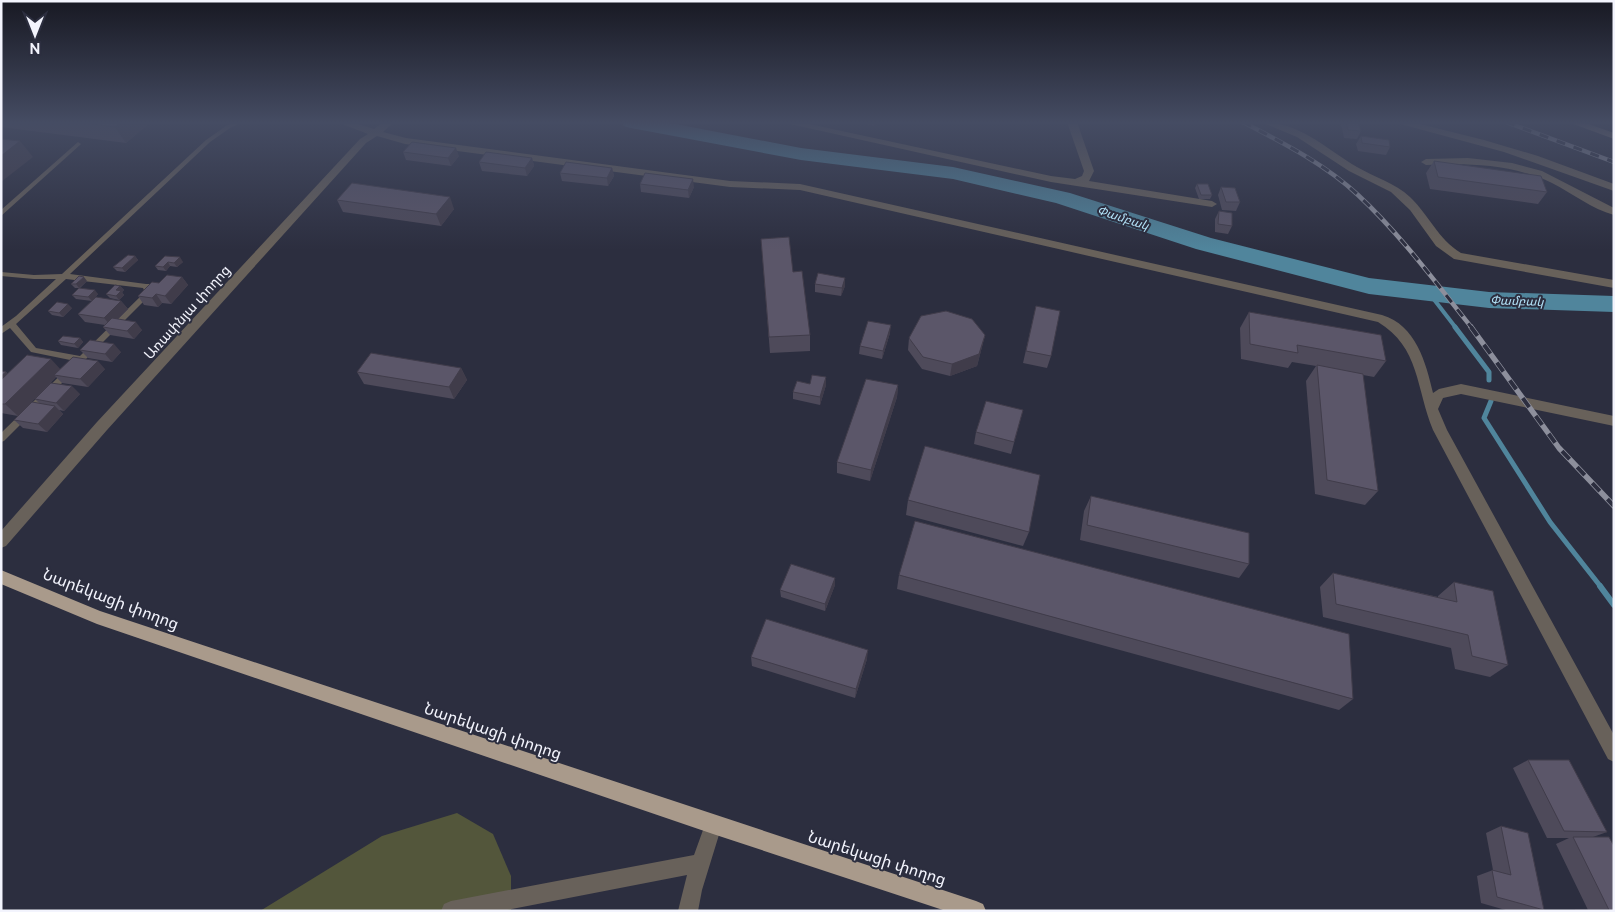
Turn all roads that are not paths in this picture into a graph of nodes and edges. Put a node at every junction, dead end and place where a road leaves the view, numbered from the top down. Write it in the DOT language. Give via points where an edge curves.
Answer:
graph roads {
  1 [pos="55,165"];
  2 [pos="184,165"];
  3 [pos="341,165"];
  4 [pos="583,165"];
  5 [pos="986,165"];
  6 [pos="1087,165"];
  7 [pos="1347,165"];
  8 [pos="1485,165"];
  9 [pos="1552,165"];
  10 [pos="1076,182"];
  11 [pos="1614,188"];
  12 [pos="1212,204"];
  13 [pos="1614,212"];
  14 [pos="1,214"];
  15 [pos="1,274"];
  16 [pos="64,276"];
  17 [pos="1614,284"];
  18 [pos="10,324"];
  19 [pos="1,331"];
  20 [pos="80,359"];
  21 [pos="1431,409"];
  22 [pos="1614,421"];
  23 [pos="1,439"];
  24 [pos="1,542"];
  25 [pos="1,577"];
  26 [pos="1614,753"];
  27 [pos="712,825"];
  28 [pos="700,863"];
  29 [pos="452,911"];
  30 [pos="688,911"];
  31 [pos="976,911"];
  1 -- 14 [label="lane"];
  2 -- 16 [label="lane"];
  3 -- 24 [label="street, Առափնյա փողոց" via="102,426"];
  4 -- 21 [label="street" via="730,184 800,187 1382,319 1397,326 1413,346"];
  5 -- 10 [label="street"];
  6 -- 10 [label="street" via="1087,178"];
  7 -- 17 [label="street" via="1391,188 1408,201 1437,242 1458,256"];
  8 -- 13 [label="street" via="1538,173"];
  9 -- 11 [label="street"];
  10 -- 12 [label="street"];
  15 -- 16 [label="lane"];
  16 -- 18 [label="lane"];
  16 -- 20 [label="lane" via="146,286 149,292"];
  18 -- 19 [label="lane"];
  18 -- 20 [label="lane" via="34,350"];
  20 -- 23 [label="lane"];
  21 -- 22 [label="street" via="1440,394 1461,389"];
  21 -- 26 [label="street"];
  25 -- 27 [label="highway, Նարեկացի փողոց" via="97,618"];
  27 -- 28 [label="street"];
  27 -- 31 [label="highway, Նարեկացի փողոց"];
  28 -- 29 [label="street"];
  28 -- 30 [label="street"];
}
